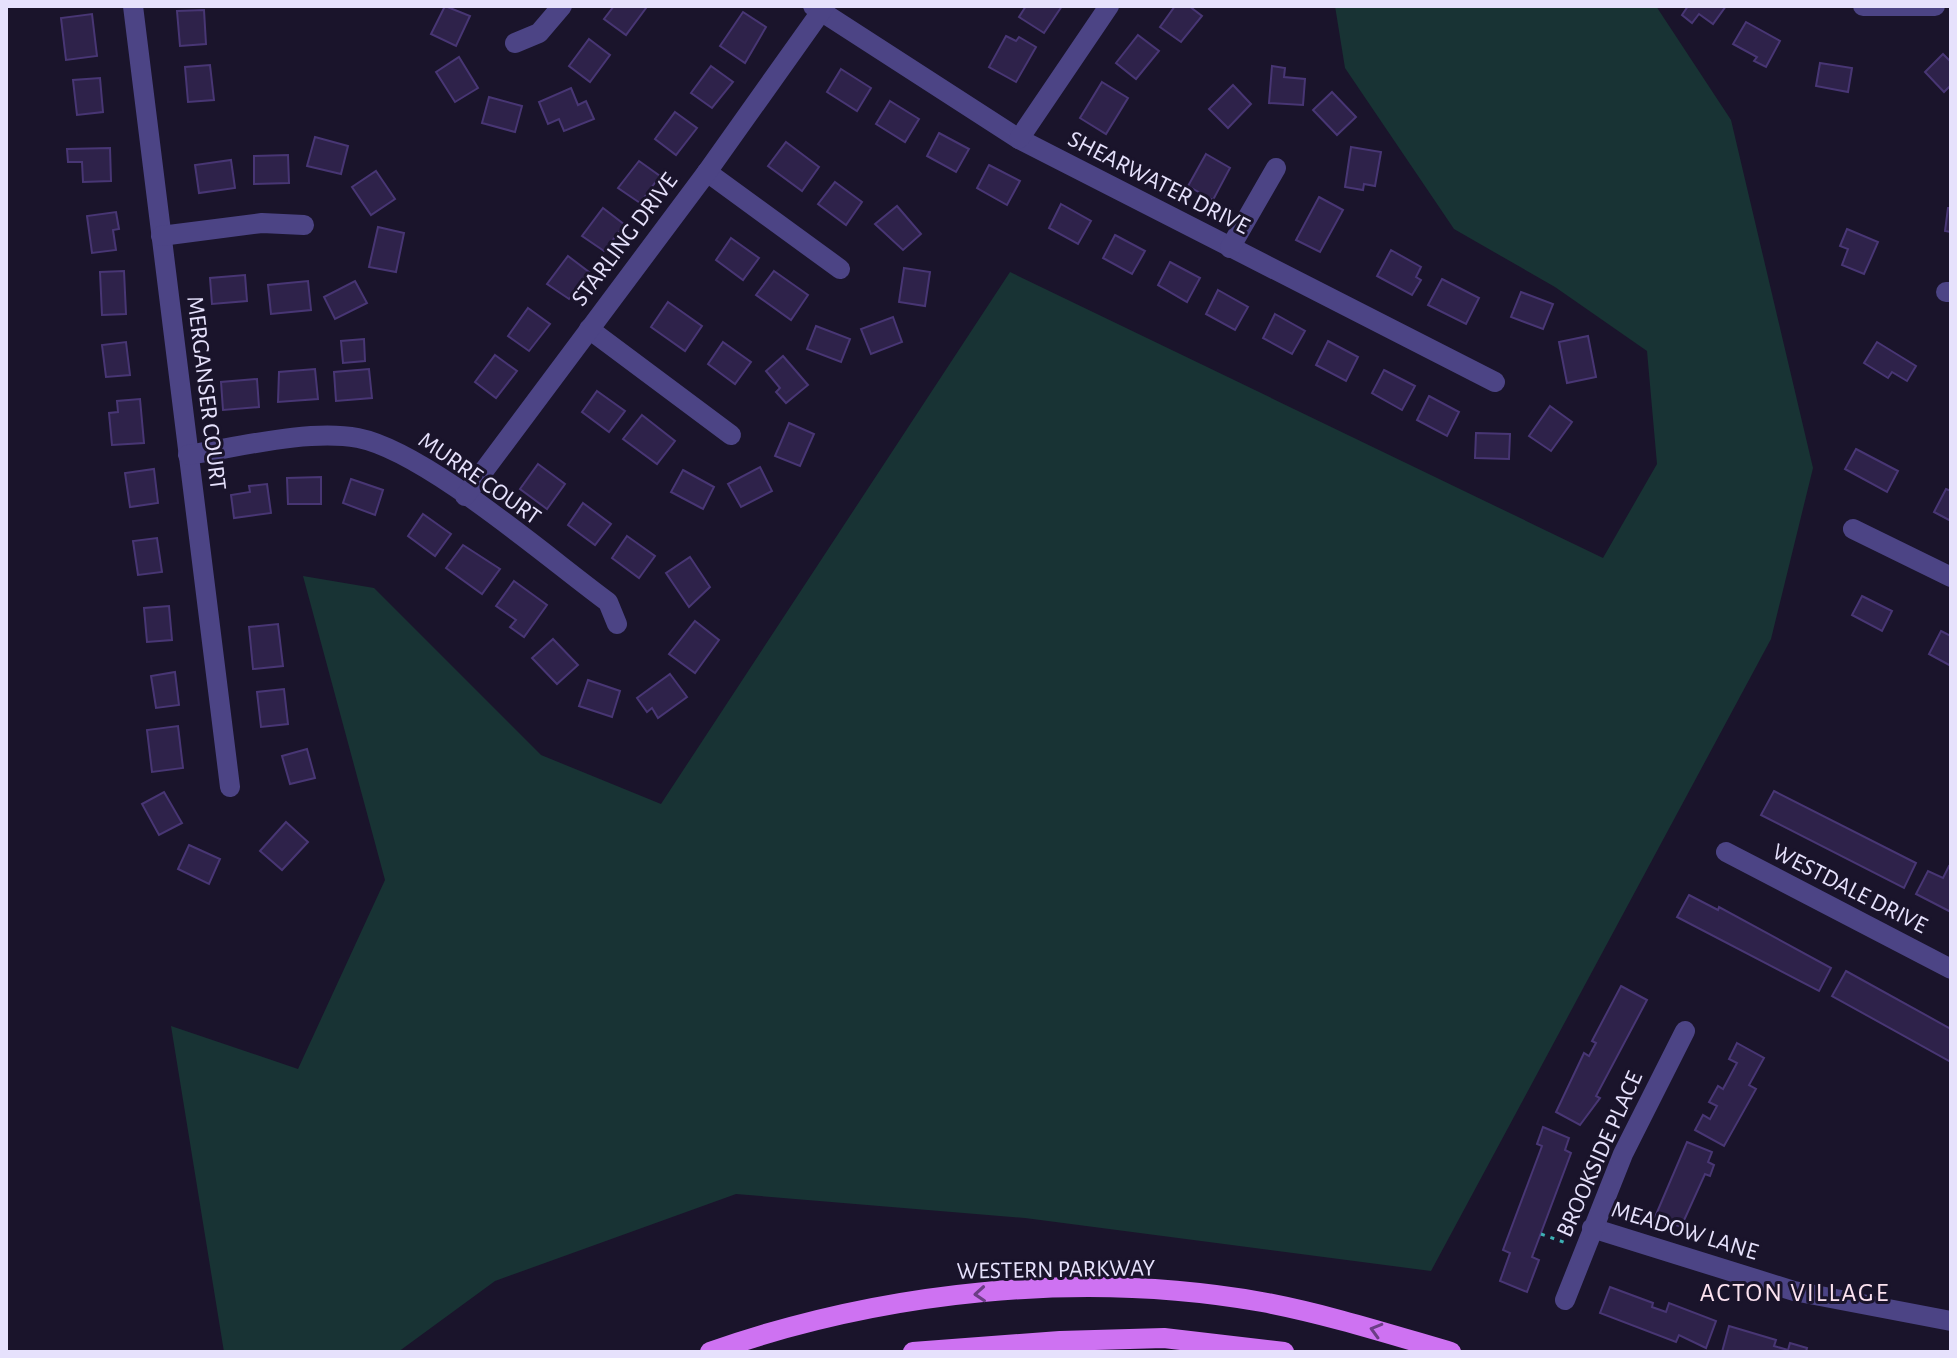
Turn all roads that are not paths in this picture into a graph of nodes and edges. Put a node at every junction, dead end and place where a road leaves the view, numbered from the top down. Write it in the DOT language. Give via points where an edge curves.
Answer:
graph roads {
  1 [pos="133,6"];
  2 [pos="562,6"];
  3 [pos="1109,6"];
  4 [pos="1863,6"];
  5 [pos="1935,6"];
  6 [pos="820,8"];
  7 [pos="515,43"];
  8 [pos="1019,139"];
  9 [pos="1276,168"];
  10 [pos="707,172"];
  11 [pos="304,225"];
  12 [pos="161,236"];
  13 [pos="1230,248"];
  14 [pos="840,269"];
  15 [pos="589,329"];
  16 [pos="1495,382"];
  17 [pos="731,435"];
  18 [pos="188,455"];
  19 [pos="465,496"];
  20 [pos="1853,529"];
  21 [pos="1951,577"];
  22 [pos="617,624"];
  23 [pos="230,787"];
  24 [pos="1726,852"];
  25 [pos="1951,969"];
  26 [pos="1685,1031"];
  27 [pos="1592,1228"];
  28 [pos="1565,1300"];
  29 [pos="1951,1321"];
  30 [pos="710,1352"];
  31 [pos="913,1352"];
  32 [pos="1284,1352"];
  33 [pos="1451,1352"];
  1 -- 12 [label="street, MERGANSER COURT"];
  2 -- 7 [label="street" via="539,33"];
  3 -- 8 [label="street"];
  4 -- 5 [label="street"];
  6 -- 8 [label="street, SHEARWATER DRIVE"];
  6 -- 10 [label="street, STARLING DRIVE"];
  8 -- 13 [label="street, SHEARWATER DRIVE"];
  9 -- 13 [label="street"];
  10 -- 14 [label="street"];
  10 -- 15 [label="street, STARLING DRIVE"];
  11 -- 12 [label="street" via="262,223"];
  12 -- 18 [label="street, MERGANSER COURT"];
  13 -- 16 [label="street, SHEARWATER DRIVE"];
  15 -- 17 [label="street"];
  15 -- 19 [label="street, STARLING DRIVE"];
  18 -- 19 [label="street, MURRE COURT" via="318,437 358,438 399,452"];
  18 -- 23 [label="street, MERGANSER COURT"];
  19 -- 22 [label="street, MURRE COURT" via="608,602"];
  20 -- 21 [label="street"];
  24 -- 25 [label="street, WESTDALE DRIVE"];
  26 -- 27 [label="street, BROOKSIDE PLACE"];
  27 -- 28 [label="street, BROOKSIDE PLACE"];
  27 -- 29 [label="street, MEADOW LANE" via="1794,1291"];
  33 -- 30 [label="main road, WESTERN PARKWAY, one-way" via="1260,1302 1130,1288 891,1302"];
  31 -- 32 [label="main road" via="1164,1338"];
}
